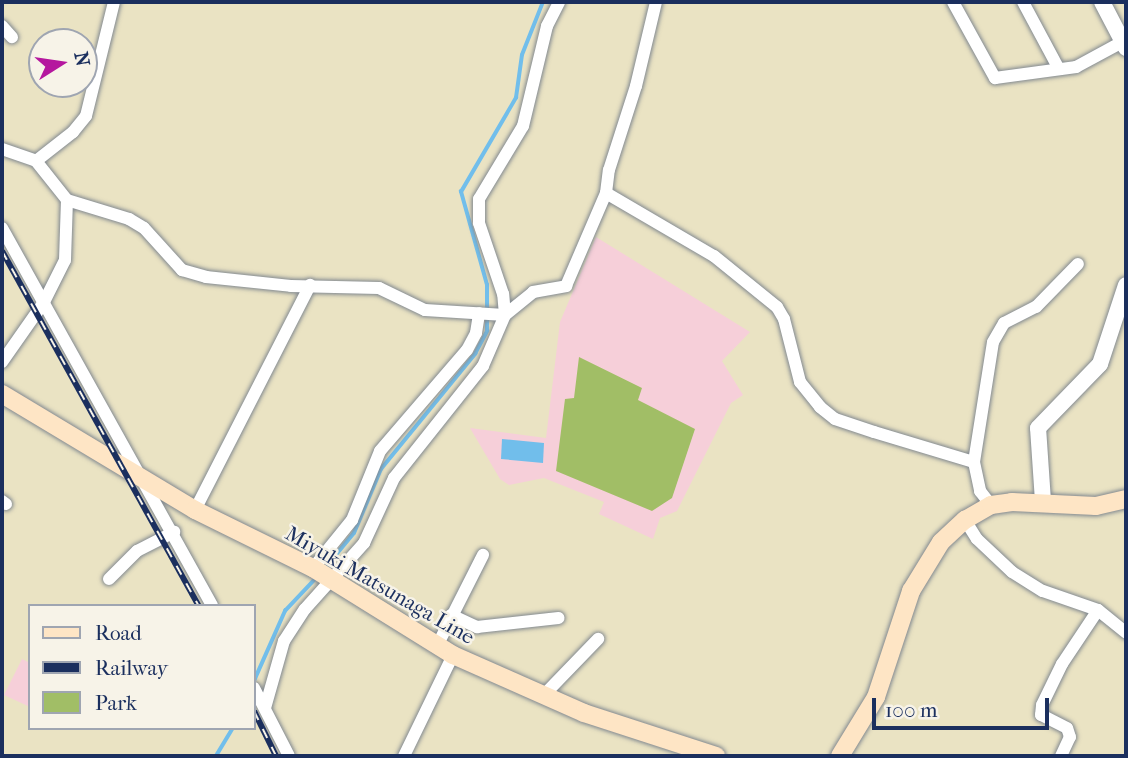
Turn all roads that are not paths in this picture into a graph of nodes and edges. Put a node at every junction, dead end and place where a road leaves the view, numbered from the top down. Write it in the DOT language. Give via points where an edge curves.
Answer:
graph roads {
  1 [pos="114,2"];
  2 [pos="559,2"];
  3 [pos="656,2"];
  4 [pos="953,2"];
  5 [pos="1023,2"];
  6 [pos="1102,2"];
  7 [pos="2,26"];
  8 [pos="12,37"];
  9 [pos="1125,43"];
  10 [pos="1059,69"];
  11 [pos="2,149"];
  12 [pos="36,161"];
  13 [pos="606,193"];
  14 [pos="67,200"];
  15 [pos="2,228"];
  16 [pos="1078,264"];
  17 [pos="310,285"];
  18 [pos="1126,285"];
  19 [pos="44,302"];
  20 [pos="479,313"];
  21 [pos="505,315"];
  22 [pos="2,362"];
  23 [pos="2,394"];
  24 [pos="430,397"];
  25 [pos="447,410"];
  26 [pos="974,462"];
  27 [pos="145,482"];
  28 [pos="1043,501"];
  29 [pos="1124,503"];
  30 [pos="991,505"];
  31 [pos="195,510"];
  32 [pos="965,520"];
  33 [pos="174,532"];
  34 [pos="483,555"];
  35 [pos="323,574"];
  36 [pos="109,579"];
  37 [pos="211,604"];
  38 [pos="1098,610"];
  39 [pos="451,615"];
  40 [pos="559,618"];
  41 [pos="1126,633"];
  42 [pos="598,639"];
  43 [pos="438,645"];
  44 [pos="453,656"];
  45 [pos="256,693"];
  46 [pos="542,697"];
  47 [pos="265,708"];
  48 [pos="289,756"];
  49 [pos="404,756"];
  50 [pos="716,756"];
  51 [pos="841,756"];
  52 [pos="1062,756"];
  1 -- 12 [label="street" via="86,116"];
  2 -- 21 [label="street" via="547,26 523,126 479,199 479,223 503,293"];
  3 -- 13 [label="street"];
  4 -- 10 [label="street" via="995,78"];
  5 -- 10 [label="street"];
  6 -- 9 [label="street"];
  7 -- 8 [label="street"];
  9 -- 10 [label="street" via="1076,67"];
  11 -- 12 [label="street"];
  12 -- 14 [label="street"];
  13 -- 21 [label="street" via="566,286 533,292"];
  13 -- 26 [label="street" via="714,256 777,307 800,382 809,397 835,419"];
  14 -- 17 [label="street" via="106,210 144,228 182,270 237,281"];
  14 -- 19 [label="street" via="65,260"];
  15 -- 19 [label="street"];
  16 -- 26 [label="street" via="1036,307 1004,323 993,341"];
  17 -- 20 [label="street" via="379,288 425,310"];
  17 -- 31 [label="street"];
  18 -- 28 [label="street" via="1100,365 1038,428"];
  19 -- 22 [label="street"];
  19 -- 27 [label="street"];
  20 -- 21 [label="street"];
  20 -- 24 [label="street" via="467,350"];
  21 -- 25 [label="street" via="483,366"];
  23 -- 27 [label="main road, Miyuki Matsunaga Line"];
  24 -- 25 [label="street"];
  24 -- 35 [label="street" via="380,451 352,520"];
  25 -- 35 [label="street" via="394,478 365,543"];
  26 -- 30 [label="street" via="980,491"];
  27 -- 31 [label="main road, Miyuki Matsunaga Line"];
  27 -- 33 [label="street"];
  28 -- 29 [label="main road" via="1096,506"];
  28 -- 30 [label="main road"];
  30 -- 32 [label="main road"];
  31 -- 35 [label="main road, Miyuki Matsunaga Line"];
  32 -- 38 [label="street" via="1012,572 1043,591"];
  32 -- 51 [label="main road" via="941,542 911,591 876,697"];
  33 -- 36 [label="street" via="136,551"];
  33 -- 37 [label="street"];
  34 -- 39 [label="street"];
  35 -- 43 [label="main road, Miyuki Matsunaga Line"];
  35 -- 47 [label="street" via="284,641"];
  38 -- 41 [label="street"];
  38 -- 52 [label="street" via="1062,664 1042,705 1041,715 1067,728 1070,737"];
  39 -- 40 [label="street" via="477,627"];
  39 -- 43 [label="street"];
  42 -- 46 [label="street"];
  43 -- 44 [label="main road, Miyuki Matsunaga Line"];
  44 -- 46 [label="main road, Miyuki Matsunaga Line"];
  44 -- 49 [label="street"];
  45 -- 47 [label="street"];
  46 -- 50 [label="main road, Miyuki Matsunaga Line"];
  47 -- 48 [label="street"];
}
